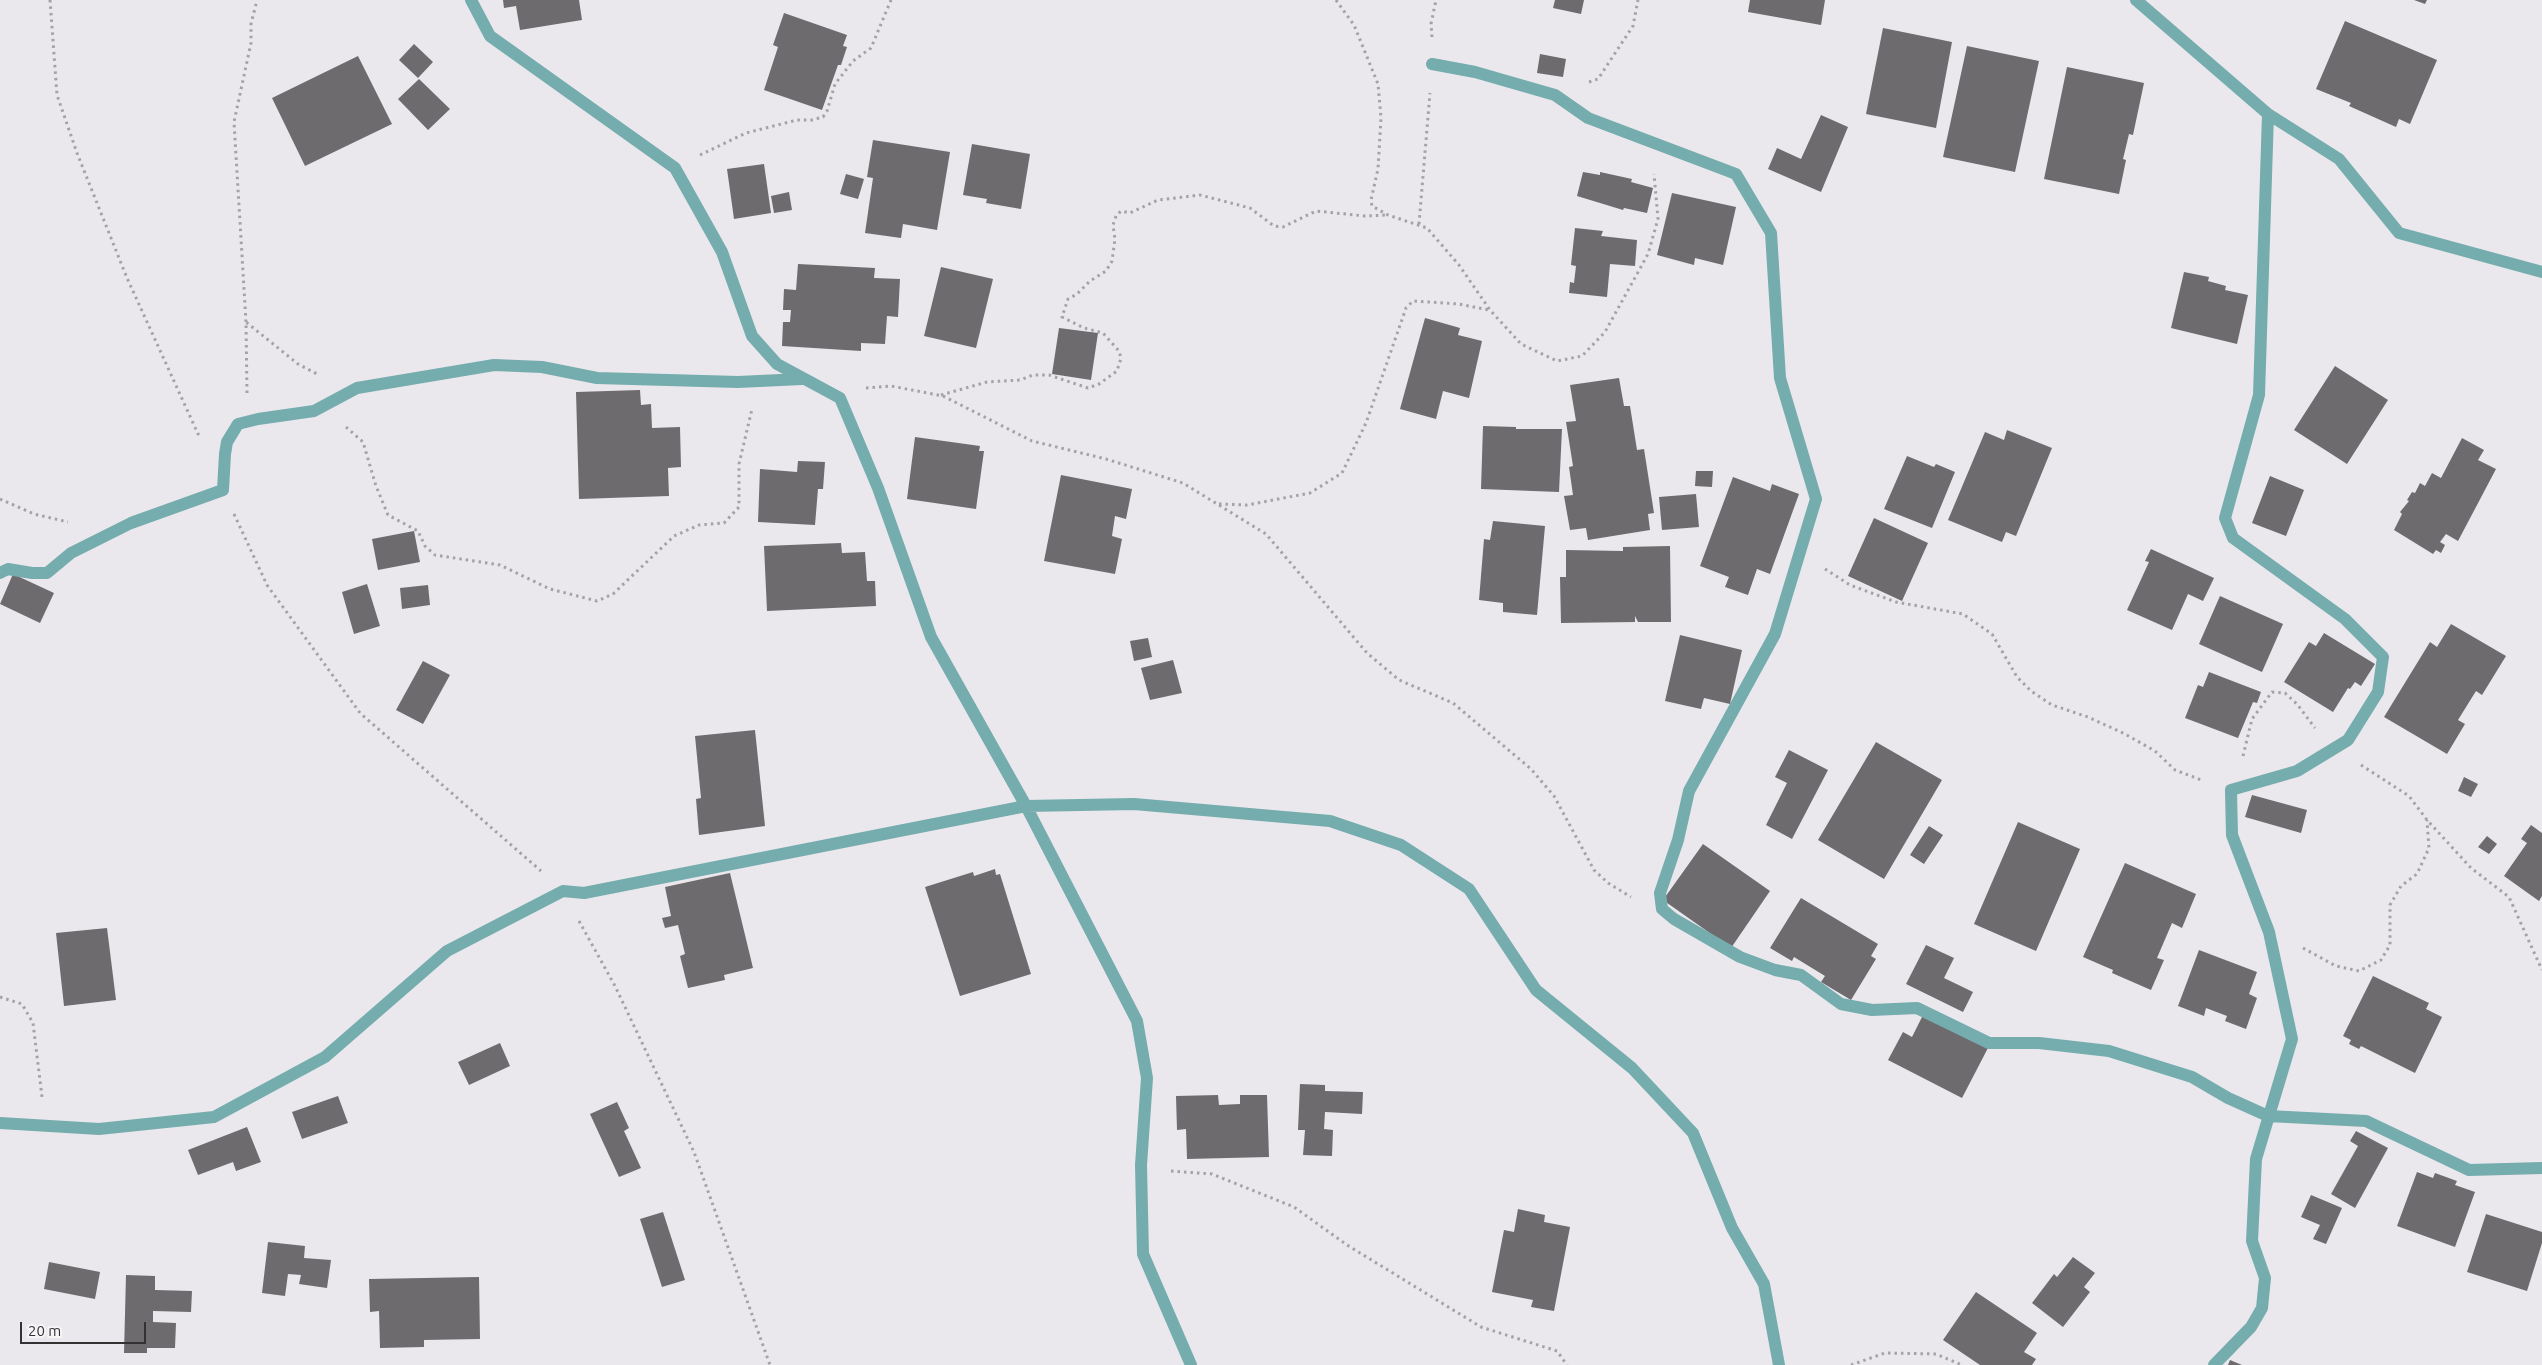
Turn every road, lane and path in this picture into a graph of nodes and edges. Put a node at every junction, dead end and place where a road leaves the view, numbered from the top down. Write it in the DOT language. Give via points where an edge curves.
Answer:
graph roads {
  1 [pos="50,0"];
  2 [pos="257,0"];
  3 [pos="470,0"];
  4 [pos="891,0"];
  5 [pos="1336,0"];
  6 [pos="1436,0"];
  7 [pos="1638,0"];
  8 [pos="2136,0"];
  9 [pos="1432,64"];
  10 [pos="1555,95"];
  11 [pos="2268,114"];
  12 [pos="1645,139"];
  13 [pos="675,168"];
  14 [pos="1388,215"];
  15 [pos="1419,224"];
  16 [pos="2542,272"];
  17 [pos="1490,310"];
  18 [pos="246,322"];
  19 [pos="805,379"];
  20 [pos="756,381"];
  21 [pos="828,391"];
  22 [pos="941,395"];
  23 [pos="340,398"];
  24 [pos="238,424"];
  25 [pos="199,437"];
  26 [pos="223,490"];
  27 [pos="0,499"];
  28 [pos="1218,504"];
  29 [pos="76,523"];
  30 [pos="1799,553"];
  31 [pos="0,573"];
  32 [pos="2332,749"];
  33 [pos="2231,790"];
  34 [pos="1026,806"];
  35 [pos="2426,820"];
  36 [pos="563,891"];
  37 [pos="1662,909"];
  38 [pos="2269,932"];
  39 [pos="2542,970"];
  40 [pos="0,997"];
  41 [pos="2268,1116"];
  42 [pos="0,1123"];
  43 [pos="44,1126"];
  44 [pos="1141,1165"];
  45 [pos="2542,1168"];
  46 [pos="770,1365"];
  47 [pos="1191,1365"];
  48 [pos="1568,1365"];
  49 [pos="1779,1365"];
  50 [pos="1852,1365"];
  51 [pos="1962,1365"];
  52 [pos="2214,1365"];
  1 -- 25 [label="path" via="57,94 77,153"];
  2 -- 18 [label="path" via="234,122"];
  3 -- 13 [label="street" via="490,36"];
  4 -- 13 [label="path" via="871,48 852,61 835,84 823,117 746,133"];
  5 -- 14 [label="path" via="1354,25 1378,84 1381,118 1378,169 1371,200 1372,206"];
  6 -- 9 [label="path" via="1431,24"];
  7 -- 10 [label="path" via="1633,26 1598,79"];
  8 -- 11 [label="street"];
  9 -- 10 [label="street" via="1474,72"];
  9 -- 15 [label="path"];
  10 -- 12 [label="street" via="1588,118"];
  11 -- 16 [label="street" via="2339,159 2399,233"];
  11 -- 32 [label="street" via="2259,395 2225,518 2233,538 2345,619 2383,657 2378,692 2348,740"];
  12 -- 17 [label="path" via="1655,176 1658,219 1648,254 1605,332 1582,356 1557,361 1521,344"];
  12 -- 30 [label="street" via="1736,174 1771,233 1780,378 1816,499"];
  13 -- 19 [label="street" via="722,252 752,336 777,364"];
  14 -- 15 [label="path"];
  14 -- 22 [label="path" via="1316,211 1283,227 1274,226 1250,208 1200,195 1158,200 1130,213 1121,211 1113,225 1112,261 1106,271 1068,299 1062,317 1104,333 1119,351 1121,358 1117,372 1088,388 1049,375 1034,375 1020,380 987,382"];
  15 -- 17 [label="path" via="1427,228 1459,265"];
  17 -- 28 [label="path" via="1413,301 1402,316 1366,423 1342,473 1310,493 1247,505"];
  18 -- 23 [label="path" via="298,364 320,376 337,390"];
  18 -- 24 [label="path" via="247,395"];
  19 -- 20 [label="street"];
  19 -- 21 [label="street"];
  20 -- 23 [label="street" via="597,378 542,367 494,365 356,388"];
  20 -- 23 [label="path" via="750,422 738,464 739,507 724,523 699,525 674,536 613,594 597,602 550,589 500,565 435,555 425,546 418,531 388,514 363,442 344,425"];
  21 -- 22 [label="path" via="891,386"];
  21 -- 34 [label="street" via="840,398 848,416 932,637"];
  22 -- 28 [label="path" via="1032,441 1183,483"];
  23 -- 24 [label="street" via="314,412"];
  24 -- 26 [label="street" via="224,454"];
  26 -- 31 [label="street" via="131,523 71,553 47,572 8,569"];
  26 -- 36 [label="path" via="266,585 360,713"];
  27 -- 29 [label="path" via="34,514"];
  28 -- 37 [label="path" via="1266,534 1367,653 1399,680 1454,703 1531,769 1554,796 1594,870 1608,883 1636,901"];
  30 -- 33 [label="path" via="1873,595 1963,614 1992,634 2017,677 2052,705 2126,734 2155,751 2175,770"];
  30 -- 37 [label="street" via="1775,634 1689,790 1678,840 1660,893"];
  32 -- 33 [label="street" via="2298,771"];
  32 -- 33 [label="path" via="2297,704 2284,693 2272,692 2252,719"];
  32 -- 35 [label="path" via="2409,796"];
  33 -- 38 [label="street" via="2232,835"];
  34 -- 36 [label="street" via="584,893"];
  34 -- 44 [label="street" via="1137,1021 1147,1078"];
  34 -- 49 [label="street" via="1134,804 1330,821 1401,845 1469,889 1536,990 1632,1068 1693,1134 1732,1228 1764,1284"];
  35 -- 38 [label="path" via="2428,848 2417,874 2401,886 2390,905 2390,945 2381,960 2359,971 2336,966"];
  35 -- 39 [label="path" via="2471,868 2509,897"];
  36 -- 43 [label="street" via="447,951 325,1057 214,1117 99,1129"];
  36 -- 46 [label="path" via="614,986 694,1152"];
  37 -- 41 [label="street" via="1740,957 1775,970 1801,975 1841,1004 1872,1010 1917,1008 1989,1043 2039,1043 2109,1052 2192,1077"];
  38 -- 41 [label="street" via="2292,1038"];
  40 -- 43 [label="path" via="22,1004 33,1023"];
  41 -- 45 [label="street" via="2366,1122 2469,1170"];
  41 -- 52 [label="street" via="2256,1159 2252,1241 2265,1278 2262,1308 2251,1327"];
  42 -- 43 [label="street"];
  44 -- 47 [label="street" via="1143,1254"];
  44 -- 48 [label="path" via="1165,1171 1212,1174 1294,1207 1347,1245 1482,1326 1557,1351"];
  50 -- 51 [label="path" via="1885,1353 1936,1354"];
}
